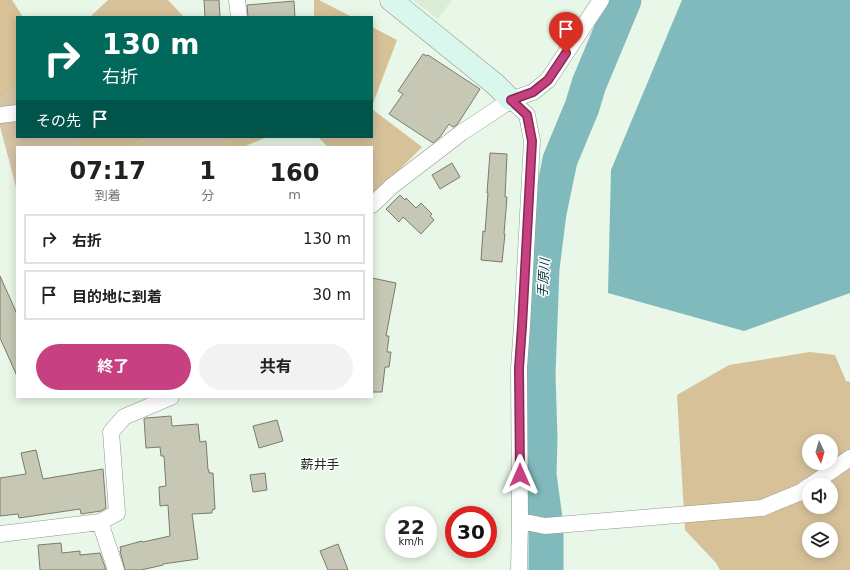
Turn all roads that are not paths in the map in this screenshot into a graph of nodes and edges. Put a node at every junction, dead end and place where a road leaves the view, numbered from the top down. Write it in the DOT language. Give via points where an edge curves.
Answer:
graph roads {
  1 [pos="237,0"];
  2 [pos="391,0"];
  3 [pos="601,0"];
  4 [pos="238,16"];
  5 [pos="511,100"];
  6 [pos="16,113"];
  7 [pos="0,115"];
  8 [pos="373,204"];
  9 [pos="169,398"];
  10 [pos="850,458"];
  11 [pos="821,478"];
  12 [pos="802,491"];
  13 [pos="520,521"];
  14 [pos="100,522"];
  15 [pos="0,534"];
  16 [pos="116,570"];
  17 [pos="519,570"];
  1 -- 4 [label="street"];
  2 -- 5 [label="street" via="495,84"];
  3 -- 5 [label="street" via="548,80 533,92"];
  5 -- 8 [label="street" via="461,133 392,186"];
  5 -- 13 [label="street" via="527,115 532,141 519,368"];
  6 -- 7 [label="street"];
  9 -- 14 [label="street" via="124,417 112,432 118,512"];
  10 -- 11 [label="street"];
  12 -- 13 [label="street" via="762,508 545,526"];
  13 -- 17 [label="street"];
  14 -- 15 [label="street"];
  14 -- 16 [label="street"];
}
